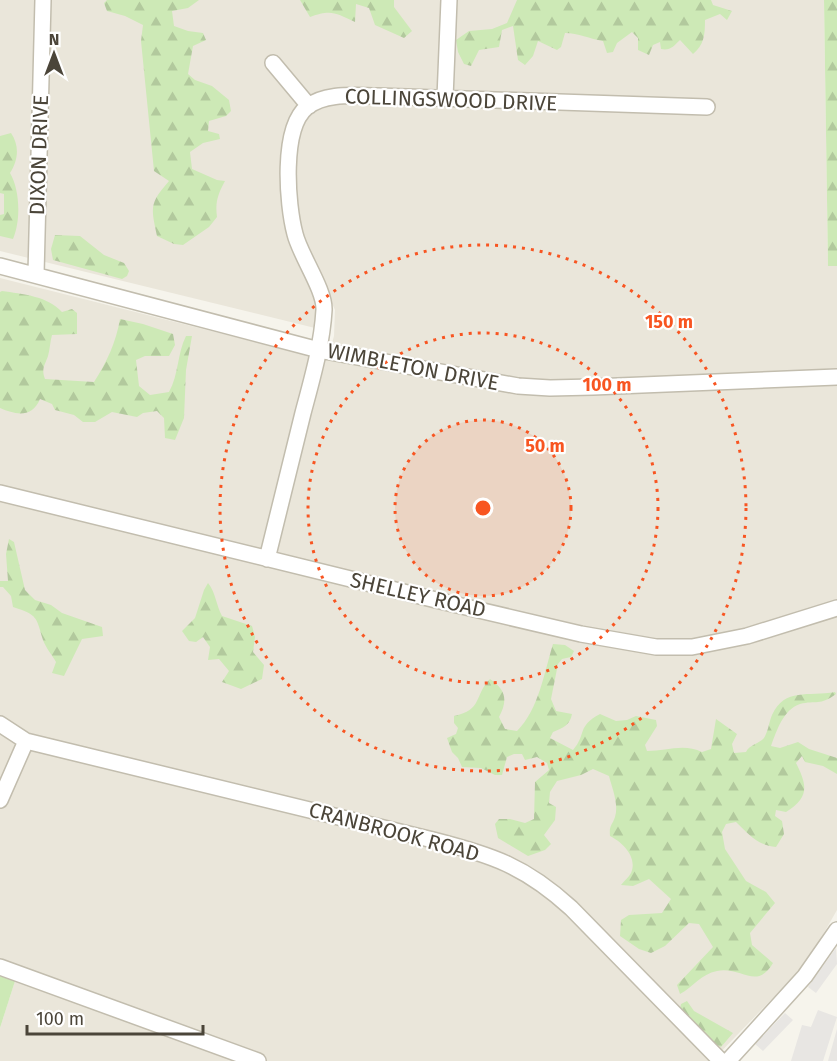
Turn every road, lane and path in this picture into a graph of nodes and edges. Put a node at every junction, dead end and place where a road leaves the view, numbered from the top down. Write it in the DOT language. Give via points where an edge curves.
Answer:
graph roads {
  1 [pos="43,0"];
  2 [pos="448,0"];
  3 [pos="273,63"];
  4 [pos="445,98"];
  5 [pos="309,106"];
  6 [pos="707,107"];
  7 [pos="0,266"];
  8 [pos="36,274"];
  9 [pos="319,350"];
  10 [pos="837,377"];
  11 [pos="0,492"];
  12 [pos="267,559"];
  13 [pos="837,608"];
  14 [pos="0,724"];
  15 [pos="26,741"];
  16 [pos="0,800"];
  17 [pos="837,930"];
  18 [pos="0,967"];
  19 [pos="258,1061"];
  20 [pos="721,1061"];
  21 [pos="728,1061"];
  1 -- 8 [label="street, DIXON DRIVE"];
  2 -- 4 [label="street"];
  3 -- 5 [label="street"];
  4 -- 5 [label="street, COLLINGSWOOD DRIVE" via="337,96"];
  4 -- 6 [label="street, COLLINGSWOOD DRIVE"];
  5 -- 9 [label="street" via="297,117 291,139 288,184 295,235 325,307"];
  7 -- 8 [label="street, WIMBLETON DRIVE"];
  8 -- 9 [label="street, WIMBLETON DRIVE"];
  9 -- 10 [label="street, WIMBLETON DRIVE" via="485,382 550,388"];
  9 -- 12 [label="street"];
  11 -- 12 [label="street, SHELLEY ROAD"];
  12 -- 13 [label="street, SHELLEY ROAD" via="581,634 656,647 692,647 747,636"];
  14 -- 15 [label="street, CRANBROOK ROAD"];
  15 -- 16 [label="street"];
  15 -- 20 [label="street, CRANBROOK ROAD" via="466,848 505,862 545,885 571,908"];
  17 -- 21 [label="street" via="805,976"];
  18 -- 19 [label="street"];
}
